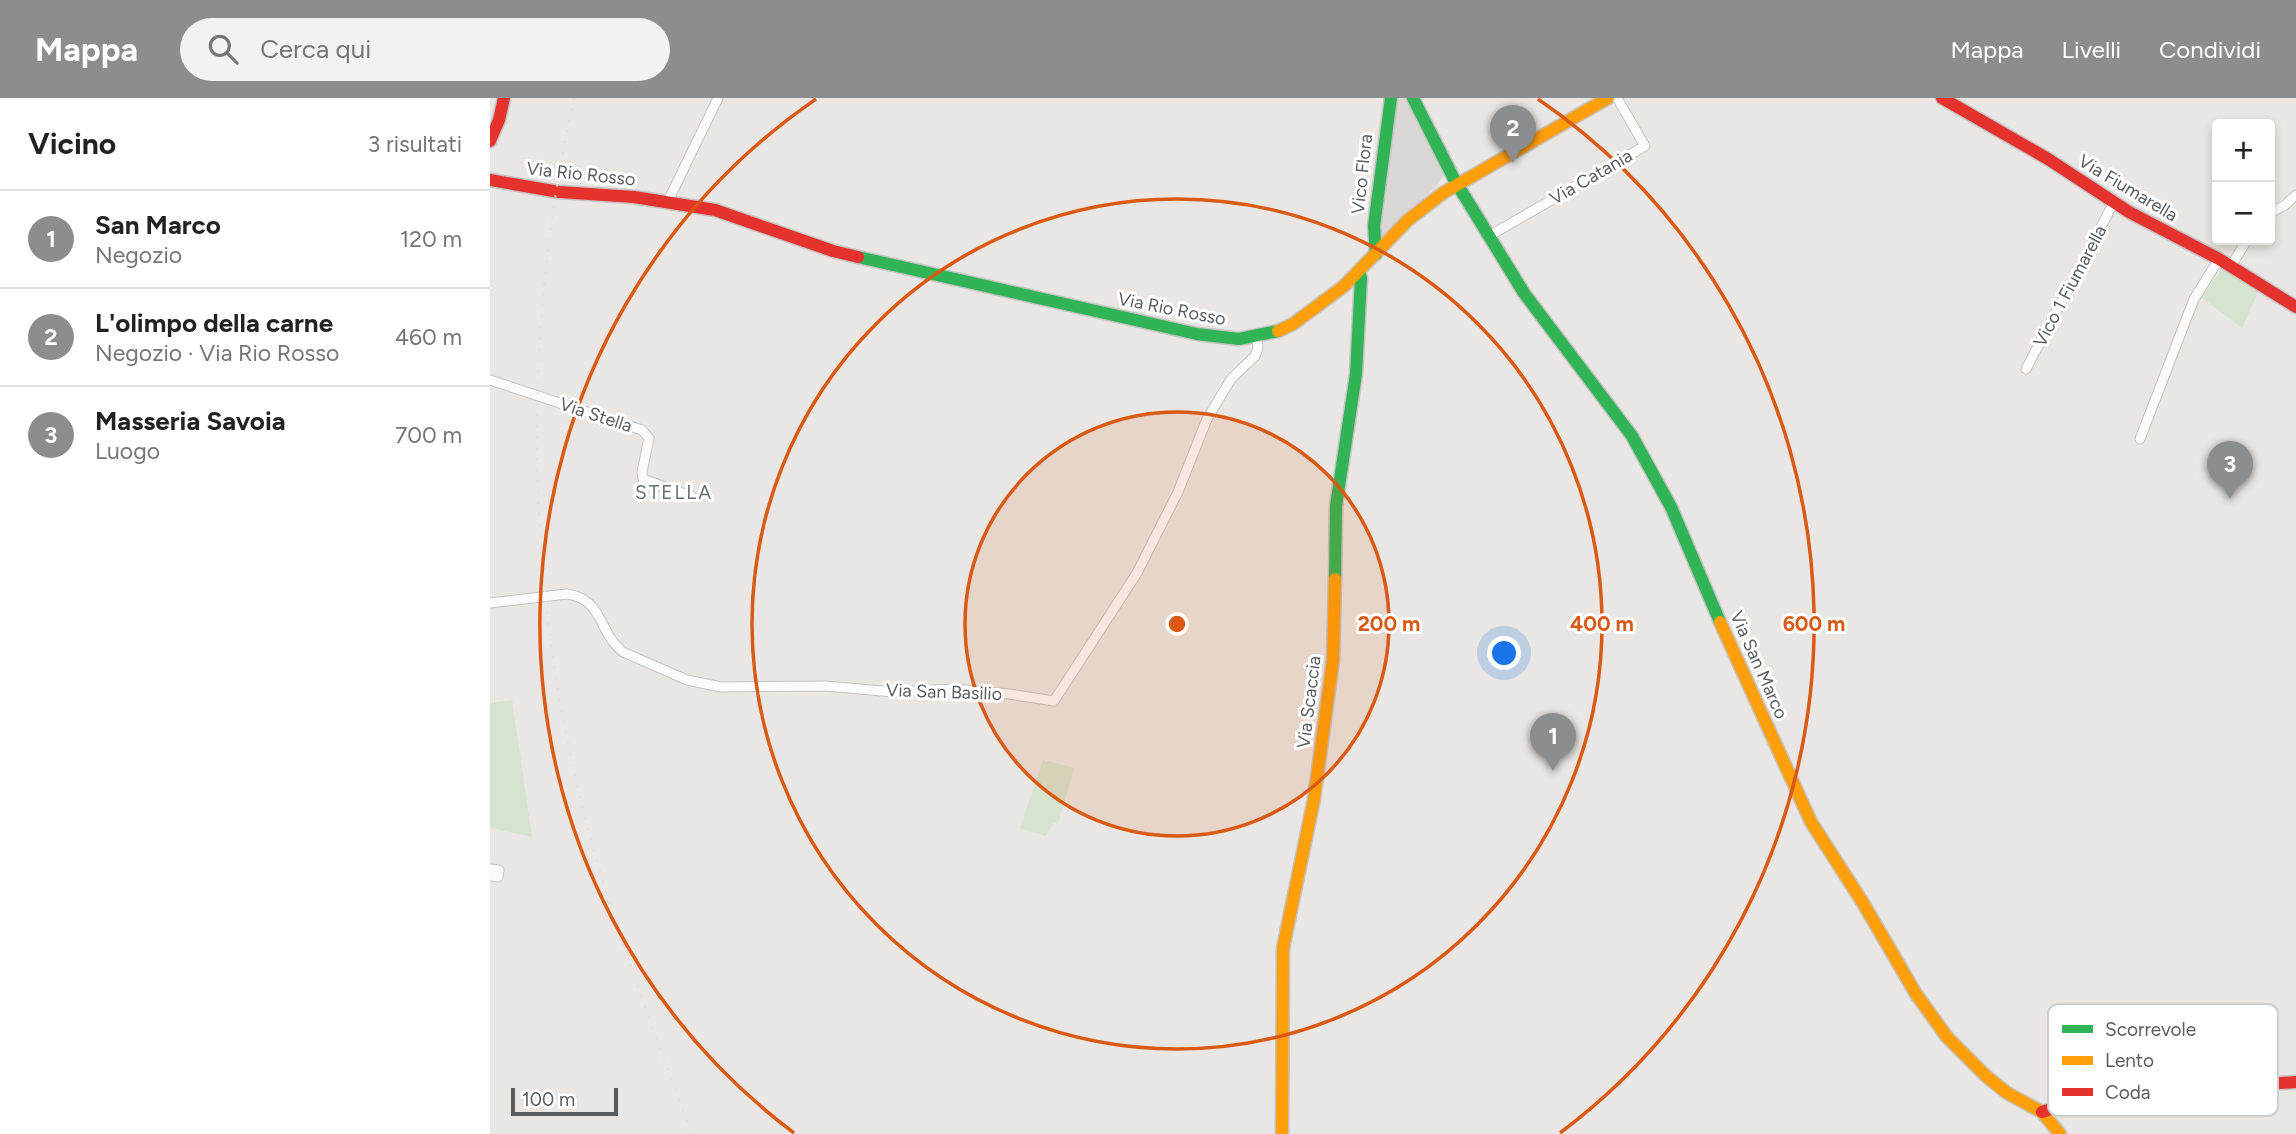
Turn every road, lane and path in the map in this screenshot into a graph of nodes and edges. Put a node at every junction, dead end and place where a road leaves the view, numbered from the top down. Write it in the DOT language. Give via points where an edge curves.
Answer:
graph roads {
  1 [pos="503,98"];
  2 [pos="718,98"];
  3 [pos="1391,98"];
  4 [pos="1413,98"];
  5 [pos="1608,98"];
  6 [pos="1617,98"];
  7 [pos="1942,98"];
  8 [pos="490,141"];
  9 [pos="490,180"];
  10 [pos="1457,184"];
  11 [pos="2296,195"];
  12 [pos="668,201"];
  13 [pos="2114,202"];
  14 [pos="2275,210"];
  15 [pos="1489,236"];
  16 [pos="2244,245"];
  17 [pos="1376,254"];
  18 [pos="2219,260"];
  19 [pos="2231,267"];
  20 [pos="1359,272"];
  21 [pos="2296,307"];
  22 [pos="1257,337"];
  23 [pos="2026,369"];
  24 [pos="490,380"];
  25 [pos="2140,439"];
  26 [pos="693,497"];
  27 [pos="490,603"];
  28 [pos="490,869"];
  29 [pos="490,876"];
  30 [pos="2296,1082"];
  31 [pos="2278,1083"];
  32 [pos="2048,1110"];
  33 [pos="2042,1112"];
  34 [pos="1282,1134"];
  35 [pos="2060,1134"];
  1 -- 8 [label="street"];
  2 -- 12 [label="street"];
  3 -- 17 [label="street, Vico Flora" via="1374,223"];
  4 -- 10 [label="street, Via San Marco"];
  5 -- 10 [label="street, Via Rio Rosso"];
  6 -- 15 [label="street, Via Catania" via="1645,146"];
  7 -- 13 [label="street, Via Fiumarella"];
  9 -- 12 [label="street, Via Rio Rosso" via="559,192"];
  10 -- 15 [label="street, Via San Marco"];
  10 -- 17 [label="street, Via Rio Rosso" via="1408,220"];
  11 -- 14 [label="street"];
  12 -- 22 [label="street, Via Rio Rosso" via="747,219 833,251 1095,312 1222,338"];
  13 -- 18 [label="street, Via Fiumarella"];
  13 -- 23 [label="street, Vico 1 Fiumarella"];
  15 -- 33 [label="street, Via San Marco" via="1524,293 1632,436 1671,507 1811,822 1916,994 1947,1037 1986,1076"];
  16 -- 19 [label="street"];
  17 -- 20 [label="street, Via Rio Rosso"];
  18 -- 19 [label="street, Via Fiumarella"];
  18 -- 25 [label="street" via="2194,299"];
  19 -- 21 [label="street, Via Fiumarella"];
  20 -- 22 [label="street, Via Rio Rosso" via="1293,324"];
  20 -- 34 [label="street, Via Scaccia" via="1356,374 1336,506 1333,660 1314,799 1283,948"];
  22 -- 27 [label="street, Via San Basilio" via="1255,356 1231,379 1206,419 1178,492 1137,573 1055,701 954,689 893,692 703,684 623,652 595,608 578,595"];
  24 -- 26 [label="street, Via Stella" via="642,430 649,438 643,478"];
  28 -- 29 [label="street" via="499,870 498,877"];
  30 -- 31 [label="street"];
  32 -- 33 [label="street"];
  33 -- 35 [label="street, Via San Marco"];
}
